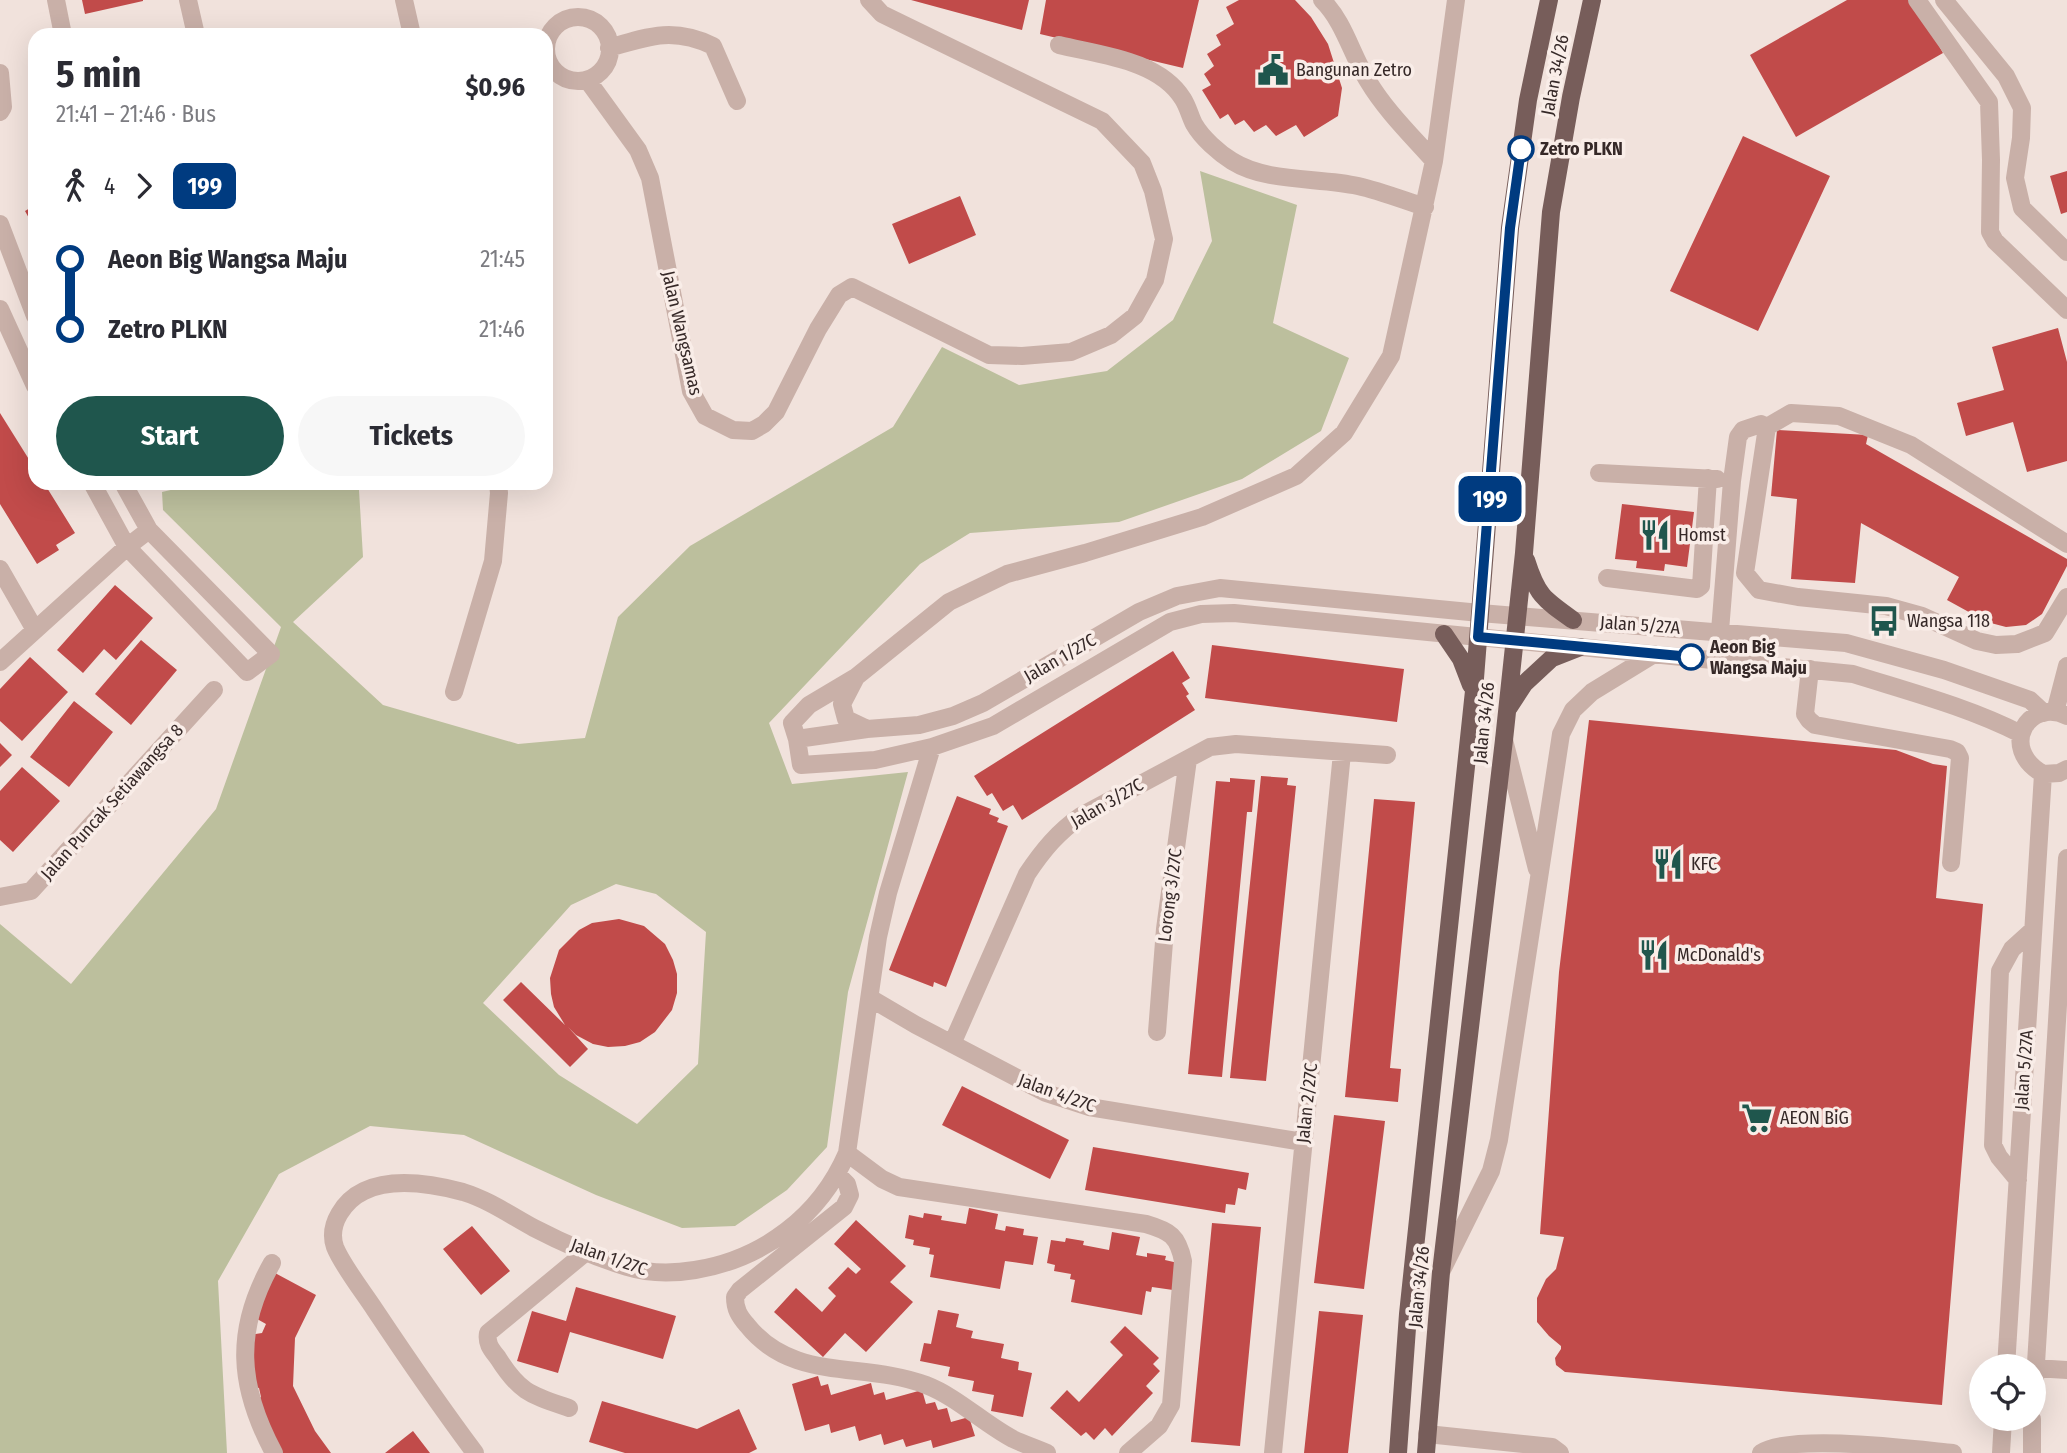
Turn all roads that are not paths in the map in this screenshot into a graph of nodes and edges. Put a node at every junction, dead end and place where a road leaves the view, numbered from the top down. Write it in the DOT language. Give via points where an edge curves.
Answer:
graph roads {
  1 [pos="56,0"];
  2 [pos="188,0"];
  3 [pos="404,0"];
  4 [pos="869,0"];
  5 [pos="1322,0"];
  6 [pos="1457,0"];
  7 [pos="1549,0"];
  8 [pos="1592,0"];
  9 [pos="1917,0"];
  10 [pos="1944,0"];
  11 [pos="581,8"];
  12 [pos="62,28"];
  13 [pos="194,28"];
  14 [pos="410,28"];
  15 [pos="553,32"];
  16 [pos="1059,45"];
  17 [pos="609,48"];
  18 [pos="553,68"];
  19 [pos="0,73"];
  20 [pos="588,80"];
  21 [pos="737,101"];
  22 [pos="0,112"];
  23 [pos="1434,161"];
  24 [pos="1425,207"];
  25 [pos="0,224"];
  26 [pos="2067,252"];
  27 [pos="28,298"];
  28 [pos="0,309"];
  29 [pos="2067,310"];
  30 [pos="28,371"];
  31 [pos="1768,427"];
  32 [pos="1599,473"];
  33 [pos="1708,478"];
  34 [pos="1732,481"];
  35 [pos="96,490"];
  36 [pos="127,490"];
  37 [pos="499,490"];
  38 [pos="149,530"];
  39 [pos="2067,544"];
  40 [pos="127,547"];
  41 [pos="1524,553"];
  42 [pos="0,569"];
  43 [pos="1607,578"];
  44 [pos="2067,597"];
  45 [pos="1480,613"];
  46 [pos="1517,615"];
  47 [pos="1573,620"];
  48 [pos="35,630"];
  49 [pos="1720,631"];
  50 [pos="1444,634"];
  51 [pos="1478,637"];
  52 [pos="1514,640"];
  53 [pos="1580,647"];
  54 [pos="1654,654"];
  55 [pos="0,662"];
  56 [pos="2067,666"];
  57 [pos="1810,669"];
  58 [pos="856,677"];
  59 [pos="214,690"];
  60 [pos="1474,691"];
  61 [pos="454,692"];
  62 [pos="1507,710"];
  63 [pos="2055,713"];
  64 [pos="867,729"];
  65 [pos="2021,734"];
  66 [pos="797,739"];
  67 [pos="1504,740"];
  68 [pos="932,747"];
  69 [pos="1342,753"];
  70 [pos="1387,755"];
  71 [pos="1188,759"];
  72 [pos="2067,769"];
  73 [pos="2043,774"];
  74 [pos="2067,858"];
  75 [pos="1951,863"];
  76 [pos="1539,878"];
  77 [pos="0,897"];
  78 [pos="2065,927"];
  79 [pos="2033,930"];
  80 [pos="870,998"];
  81 [pos="1157,1032"];
  82 [pos="951,1044"];
  83 [pos="1303,1142"];
  84 [pos="848,1153"];
  85 [pos="838,1175"];
  86 [pos="2018,1180"];
  87 [pos="586,1252"];
  88 [pos="272,1263"];
  89 [pos="1441,1272"];
  90 [pos="2007,1354"];
  91 [pos="2036,1354"];
  92 [pos="2046,1369"];
  93 [pos="2067,1370"];
  94 [pos="569,1408"];
  95 [pos="2002,1431"];
  96 [pos="2032,1431"];
  97 [pos="1427,1434"];
  98 [pos="1806,1442"];
  99 [pos="1554,1449"];
  100 [pos="1920,1452"];
  101 [pos="274,1453"];
  102 [pos="475,1453"];
  103 [pos="1047,1453"];
  104 [pos="1128,1453"];
  105 [pos="1273,1453"];
  106 [pos="1398,1453"];
  107 [pos="1426,1453"];
  108 [pos="1761,1453"];
  109 [pos="1786,1453"];
  110 [pos="1953,1453"];
  111 [pos="2001,1453"];
  112 [pos="2032,1453"];
  1 -- 12 [label="street"];
  2 -- 13 [label="street"];
  3 -- 14 [label="street"];
  4 -- 20 [label="street, Jalan Wangsamas" via="882,14 1102,121 1142,163 1164,239 1155,280 1135,316 1111,335 1071,352 989,355 852,288 839,295 818,329 776,412 752,431 733,430 705,416 691,391 650,178 638,150"];
  5 -- 23 [label="street" via="1332,9 1384,105"];
  6 -- 23 [label="street"];
  7 -- 45 [label="main road, Jalan 34/26" via="1528,100 1510,228"];
  8 -- 41 [label="main road, Jalan 34/26" via="1551,212"];
  9 -- 29 [label="street" via="1989,102 1990,232"];
  10 -- 26 [label="street" via="1999,67 2022,108 2015,178 2022,208"];
  11 -- 15 [label="street"];
  11 -- 17 [label="street" via="605,32"];
  16 -- 24 [label="street" via="1150,71 1171,85 1184,99 1196,127 1234,163 1273,174 1357,186"];
  17 -- 20 [label="street" via="609,58 600,72"];
  17 -- 21 [label="street" via="655,36 693,36 713,46"];
  18 -- 20 [label="street" via="571,80"];
  19 -- 22 [label="street"];
  23 -- 24 [label="street"];
  24 -- 58 [label="street" via="1391,356 1344,433 1296,476 1202,517 1007,573 949,603"];
  25 -- 27 [label="street"];
  28 -- 30 [label="street"];
  31 -- 34 [label="street" via="1761,424 1743,430 1738,437"];
  31 -- 39 [label="street" via="1791,413 1839,416 1911,446"];
  31 -- 44 [label="street" via="1745,573 1759,590 1886,606 1996,645 2017,644 2045,633"];
  32 -- 33 [label="street"];
  33 -- 34 [label="street"];
  33 -- 43 [label="street" via="1697,589"];
  34 -- 49 [label="street"];
  35 -- 40 [label="street"];
  36 -- 38 [label="street"];
  37 -- 61 [label="street" via="493,561"];
  38 -- 40 [label="street"];
  38 -- 40 [label="street" via="271,654 247,672"];
  40 -- 48 [label="street"];
  41 -- 46 [label="main road, Jalan 34/26"];
  41 -- 47 [label="main road" via="1534,585 1546,601"];
  42 -- 48 [label="street"];
  45 -- 46 [label="street, Jalan 1/27C"];
  45 -- 51 [label="main road, Jalan 34/26"];
  45 -- 64 [label="street, Jalan 1/27C" via="1220,588 1177,596 1139,612 953,716 919,725"];
  46 -- 47 [label="street, Jalan 5/27A"];
  46 -- 52 [label="main road, Jalan 34/26"];
  47 -- 49 [label="street, Jalan 5/27A"];
  48 -- 55 [label="street"];
  49 -- 63 [label="street, Jalan 5/27A" via="1846,643 1944,670"];
  50 -- 51 [label="street, Jalan 1/27C"];
  50 -- 60 [label="main road"];
  50 -- 68 [label="street, Jalan 1/27C" via="1234,613 1201,614 1170,622 993,726"];
  51 -- 52 [label="street, Jalan 5/27A"];
  51 -- 60 [label="main road, Jalan 34/26"];
  52 -- 53 [label="street, Jalan 5/27A"];
  52 -- 62 [label="main road, Jalan 34/26"];
  53 -- 54 [label="street, Jalan 5/27A"];
  53 -- 62 [label="main road" via="1552,658 1524,684"];
  54 -- 57 [label="street, Jalan 5/27A"];
  54 -- 76 [label="street" via="1592,692 1573,710 1561,734"];
  56 -- 63 [label="street"];
  57 -- 65 [label="street, Jalan 5/27A" via="1853,674"];
  57 -- 75 [label="street" via="1805,714 1815,725 1957,752"];
  58 -- 64 [label="street" via="842,704 846,719"];
  58 -- 66 [label="street" via="809,705 792,723"];
  59 -- 77 [label="street, Jalan Puncak Setiawangsa 8" via="32,891"];
  60 -- 106 [label="main road, Jalan 34/26" via="1408,1314"];
  62 -- 67 [label="main road, Jalan 34/26"];
  63 -- 65 [label="street" via="2030,720"];
  64 -- 66 [label="street, Jalan 1/27C"];
  65 -- 73 [label="street" via="2025,761"];
  66 -- 68 [label="street, Jalan 1/27C" via="801,765 876,760"];
  67 -- 76 [label="street"];
  67 -- 89 [label="main road, Jalan 34/26"];
  68 -- 80 [label="street, Jalan 1/27C" via="888,893"];
  69 -- 70 [label="street, Jalan 3/27C"];
  69 -- 71 [label="street, Jalan 3/27C" via="1236,744 1210,747"];
  69 -- 83 [label="street, Jalan 2/27C"];
  71 -- 81 [label="street, Lorong 3/27C" via="1165,929"];
  71 -- 82 [label="street, Jalan 3/27C" via="1081,816 1044,849 1027,874"];
  72 -- 73 [label="street"];
  73 -- 79 [label="street, Jalan 5/27A"];
  74 -- 78 [label="street, Jalan 5/27A"];
  76 -- 89 [label="street" via="1499,1140 1491,1171"];
  78 -- 91 [label="street, Jalan 5/27A"];
  79 -- 86 [label="street, Jalan 5/27A"];
  79 -- 86 [label="street" via="2012,949 2000,971 1993,1145"];
  80 -- 82 [label="street, Jalan 4/27C"];
  80 -- 84 [label="street, Jalan 1/27C"];
  82 -- 83 [label="street, Jalan 4/27C" via="1037,1088 1089,1107"];
  83 -- 105 [label="street, Jalan 2/27C"];
  84 -- 85 [label="street, Jalan 1/27C"];
  84 -- 104 [label="street" via="899,1186 1146,1224 1175,1238 1183,1261 1171,1405 1159,1426"];
  85 -- 87 [label="street, Jalan 1/27C" via="796,1224 768,1245 722,1264 653,1273"];
  85 -- 103 [label="street" via="850,1195 844,1207 740,1290 734,1297 738,1314 783,1356 928,1385 1013,1439"];
  86 -- 90 [label="street, Jalan 5/27A"];
  87 -- 94 [label="street" via="488,1333 487,1339 524,1391"];
  87 -- 102 [label="street, Jalan 1/27C" via="489,1202 426,1185 396,1183 371,1188 352,1197 340,1212 335,1246"];
  88 -- 101 [label="street" via="248,1314 246,1373 250,1400"];
  89 -- 97 [label="main road, Jalan 34/26"];
  92 -- 93 [label="street"];
  95 -- 111 [label="street"];
  96 -- 112 [label="street"];
  97 -- 99 [label="street"];
  97 -- 107 [label="main road, Jalan 34/26"];
  98 -- 100 [label="street"];
  98 -- 108 [label="street"];
  98 -- 109 [label="street"];
  100 -- 110 [label="street"];
}
